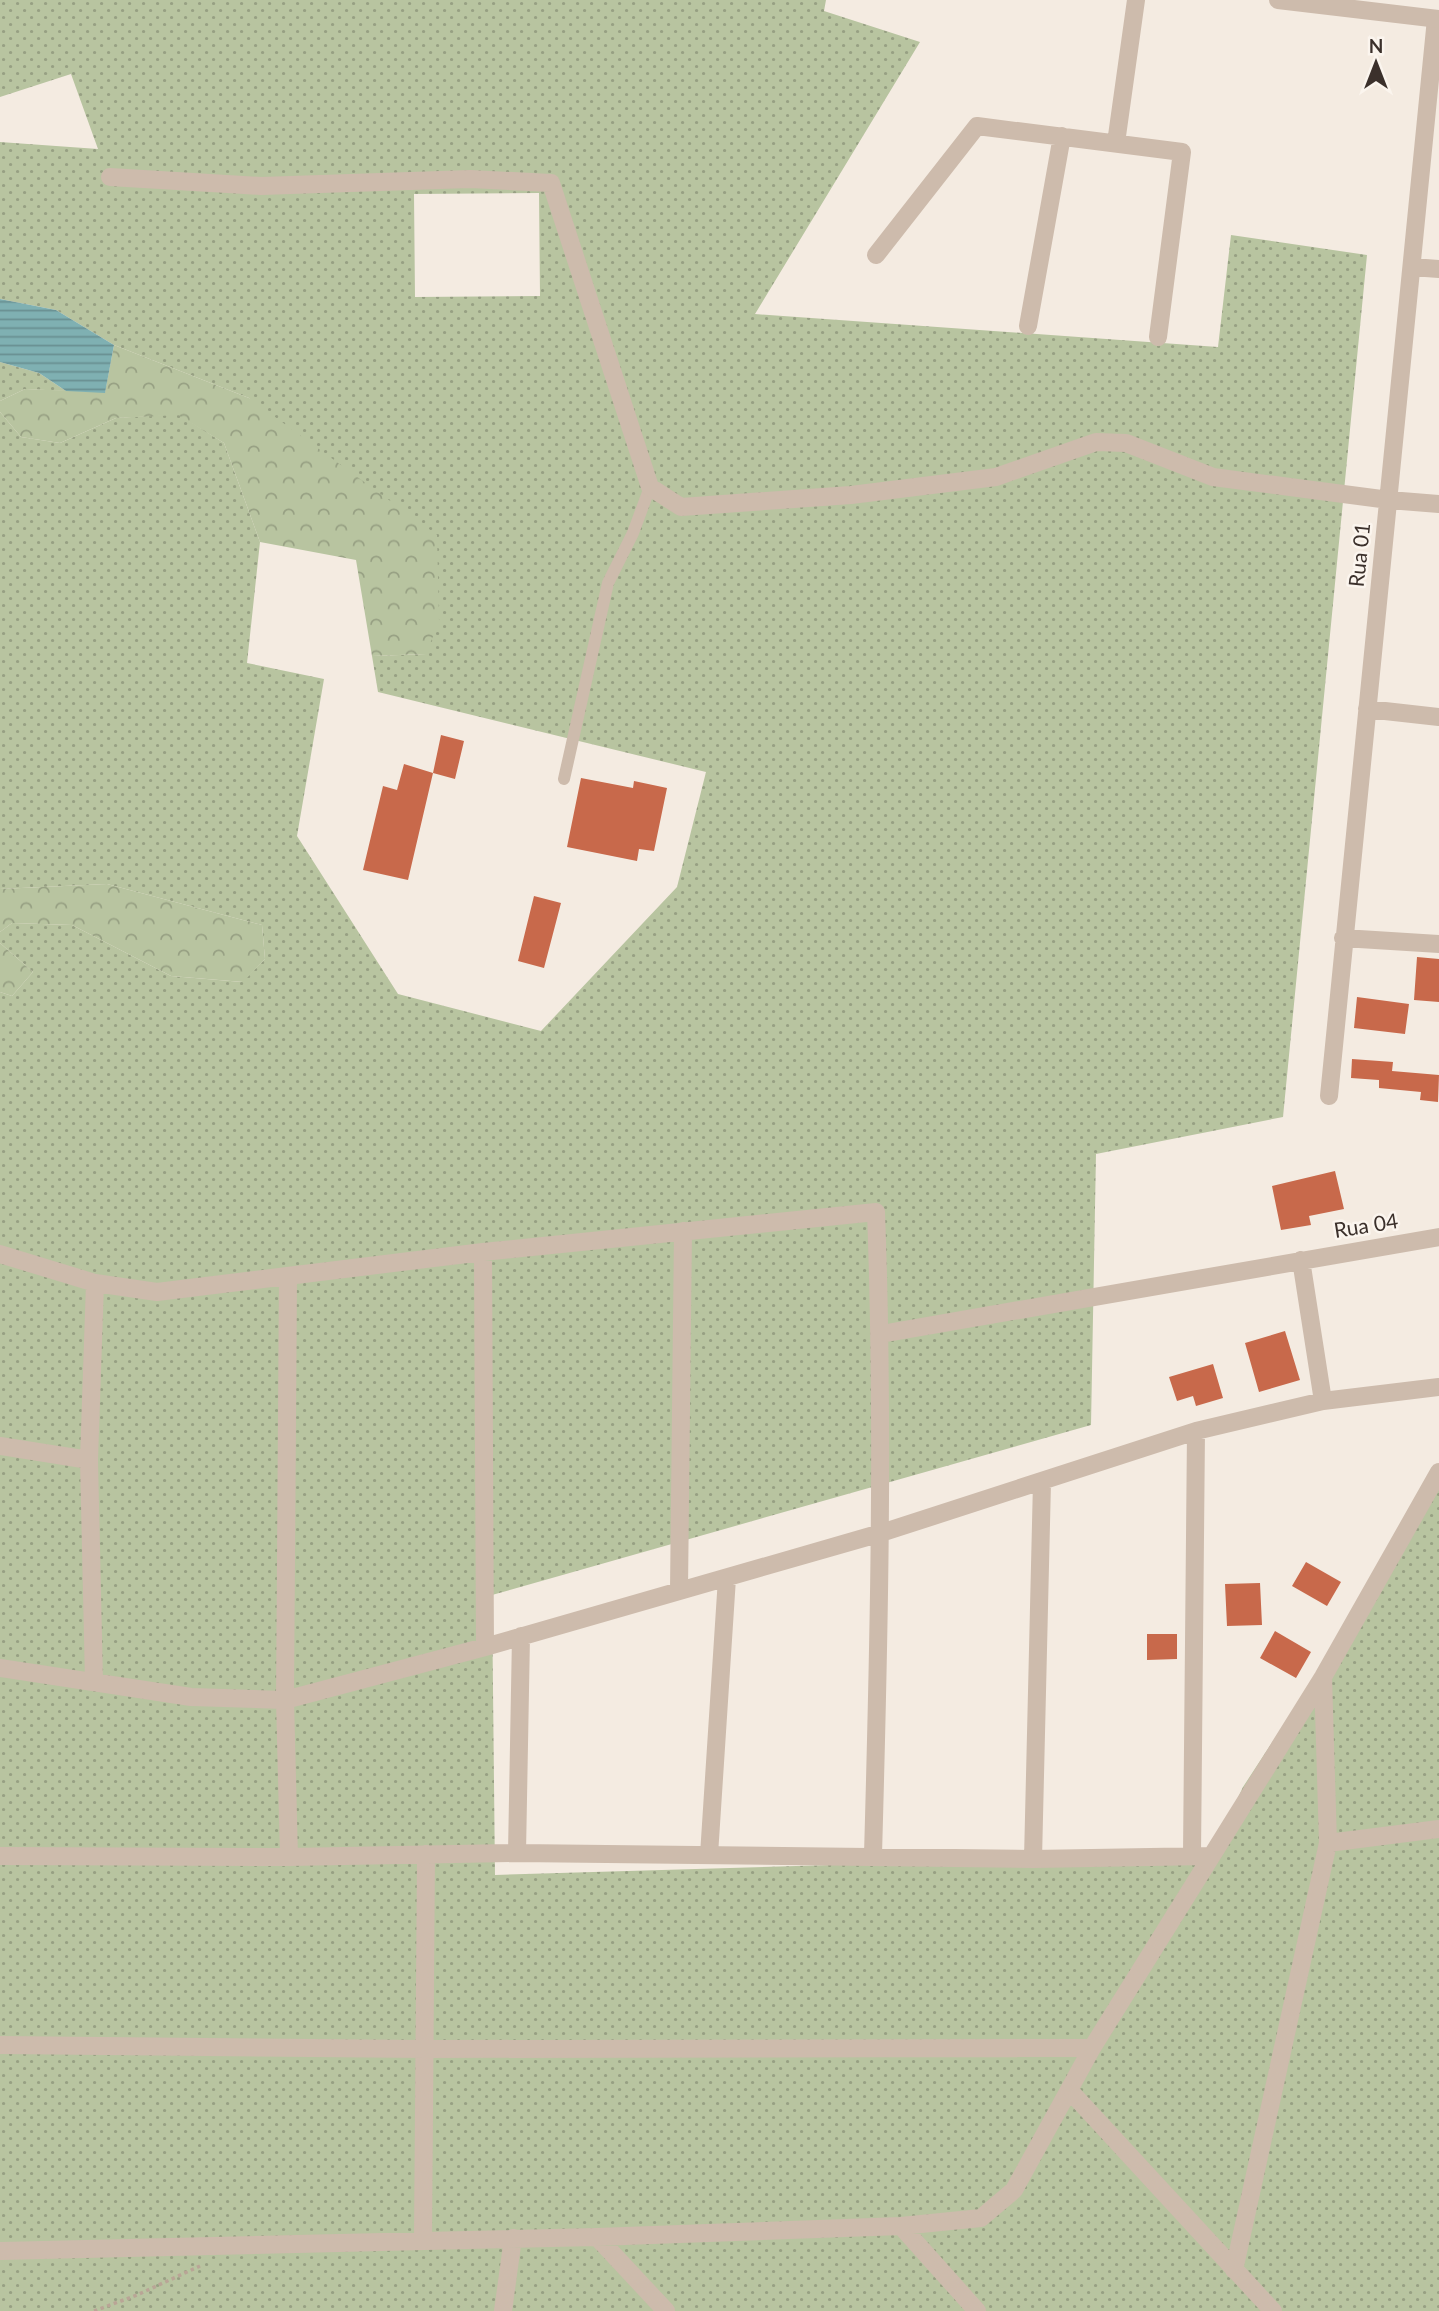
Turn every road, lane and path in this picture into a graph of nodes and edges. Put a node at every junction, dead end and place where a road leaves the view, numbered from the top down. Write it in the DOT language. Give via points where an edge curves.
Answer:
graph roads {
  1 [pos="1136,0"];
  2 [pos="1278,0"];
  3 [pos="1438,19"];
  4 [pos="1062,136"];
  5 [pos="1116,142"];
  6 [pos="110,177"];
  7 [pos="876,255"];
  8 [pos="1412,267"];
  9 [pos="1439,269"];
  10 [pos="1028,326"];
  11 [pos="1158,337"];
  12 [pos="650,487"];
  13 [pos="1389,500"];
  14 [pos="1439,504"];
  15 [pos="1367,709"];
  16 [pos="1439,717"];
  17 [pos="564,779"];
  18 [pos="1343,938"];
  19 [pos="1439,944"];
  20 [pos="1329,1096"];
  21 [pos="683,1231"];
  22 [pos="1439,1237"];
  23 [pos="483,1252"];
  24 [pos="0,1254"];
  25 [pos="1301,1260"];
  26 [pos="288,1276"];
  27 [pos="95,1283"];
  28 [pos="881,1334"];
  29 [pos="1439,1387"];
  30 [pos="1322,1401"];
  31 [pos="1196,1431"];
  32 [pos="0,1446"];
  33 [pos="89,1460"];
  34 [pos="1439,1472"];
  35 [pos="1042,1482"];
  36 [pos="881,1533"];
  37 [pos="727,1578"];
  38 [pos="679,1590"];
  39 [pos="521,1636"];
  40 [pos="485,1647"];
  41 [pos="0,1668"];
  42 [pos="1323,1676"];
  43 [pos="94,1681"];
  44 [pos="285,1700"];
  45 [pos="1439,1829"];
  46 [pos="1328,1843"];
  47 [pos="517,1853"];
  48 [pos="426,1854"];
  49 [pos="709,1855"];
  50 [pos="873,1855"];
  51 [pos="0,1856"];
  52 [pos="1200,1856"];
  53 [pos="289,1857"];
  54 [pos="1033,1859"];
  55 [pos="0,2045"];
  56 [pos="426,2049"];
  57 [pos="1092,2049"];
  58 [pos="1071,2092"];
  59 [pos="901,2226"];
  60 [pos="597,2237"];
  61 [pos="513,2238"];
  62 [pos="423,2240"];
  63 [pos="0,2251"];
  64 [pos="210,2261"];
  65 [pos="1234,2270"];
  66 [pos="94,2311"];
  67 [pos="503,2311"];
  68 [pos="666,2311"];
  69 [pos="977,2311"];
  70 [pos="1273,2311"];
  1 -- 5 [label="street"];
  2 -- 3 [label="street"];
  3 -- 8 [label="street, Rua 01"];
  4 -- 5 [label="street"];
  4 -- 7 [label="street" via="976,126"];
  4 -- 10 [label="street"];
  5 -- 11 [label="street" via="1182,152"];
  6 -- 12 [label="street" via="261,186 470,179 551,183"];
  8 -- 9 [label="street"];
  8 -- 13 [label="street, Rua 01"];
  12 -- 13 [label="street" via="681,507 851,495 996,478 1106,442 1126,443 1213,477"];
  12 -- 17 [label="lane" via="608,583"];
  13 -- 14 [label="street"];
  13 -- 15 [label="street, Rua 01"];
  15 -- 16 [label="street"];
  15 -- 18 [label="street, Rua 01"];
  18 -- 19 [label="street"];
  18 -- 20 [label="street, Rua 01"];
  21 -- 23 [label="street"];
  21 -- 28 [label="street" via="876,1212"];
  21 -- 38 [label="street"];
  22 -- 25 [label="street, Rua 04"];
  23 -- 26 [label="street"];
  23 -- 40 [label="street"];
  24 -- 27 [label="street"];
  25 -- 28 [label="street, Rua 04"];
  25 -- 30 [label="street"];
  26 -- 27 [label="street" via="157,1292"];
  26 -- 44 [label="street"];
  27 -- 33 [label="street"];
  28 -- 36 [label="street"];
  29 -- 30 [label="street"];
  30 -- 31 [label="street"];
  31 -- 35 [label="street"];
  31 -- 52 [label="street"];
  32 -- 33 [label="street"];
  33 -- 43 [label="street"];
  34 -- 42 [label="street"];
  35 -- 36 [label="street"];
  35 -- 54 [label="street"];
  36 -- 37 [label="street"];
  36 -- 50 [label="street"];
  37 -- 38 [label="street"];
  37 -- 49 [label="street"];
  38 -- 39 [label="street"];
  39 -- 40 [label="street"];
  39 -- 47 [label="street"];
  40 -- 44 [label="street"];
  41 -- 43 [label="street"];
  42 -- 46 [label="street"];
  42 -- 52 [label="street"];
  43 -- 44 [label="street" via="191,1697"];
  44 -- 53 [label="street"];
  45 -- 46 [label="street"];
  46 -- 65 [label="street"];
  47 -- 48 [label="street"];
  47 -- 49 [label="street"];
  48 -- 53 [label="street"];
  48 -- 56 [label="street"];
  49 -- 50 [label="street"];
  50 -- 54 [label="street"];
  51 -- 53 [label="street"];
  52 -- 54 [label="street"];
  52 -- 57 [label="street"];
  55 -- 56 [label="street"];
  56 -- 57 [label="street"];
  56 -- 62 [label="street"];
  57 -- 58 [label="street"];
  58 -- 59 [label="street" via="1014,2190 981,2218"];
  58 -- 65 [label="street"];
  59 -- 60 [label="street"];
  59 -- 69 [label="street"];
  60 -- 61 [label="street"];
  60 -- 68 [label="street"];
  61 -- 62 [label="street"];
  61 -- 67 [label="street"];
  62 -- 63 [label="street"];
  64 -- 66 [label="path"];
  65 -- 70 [label="street"];
}
